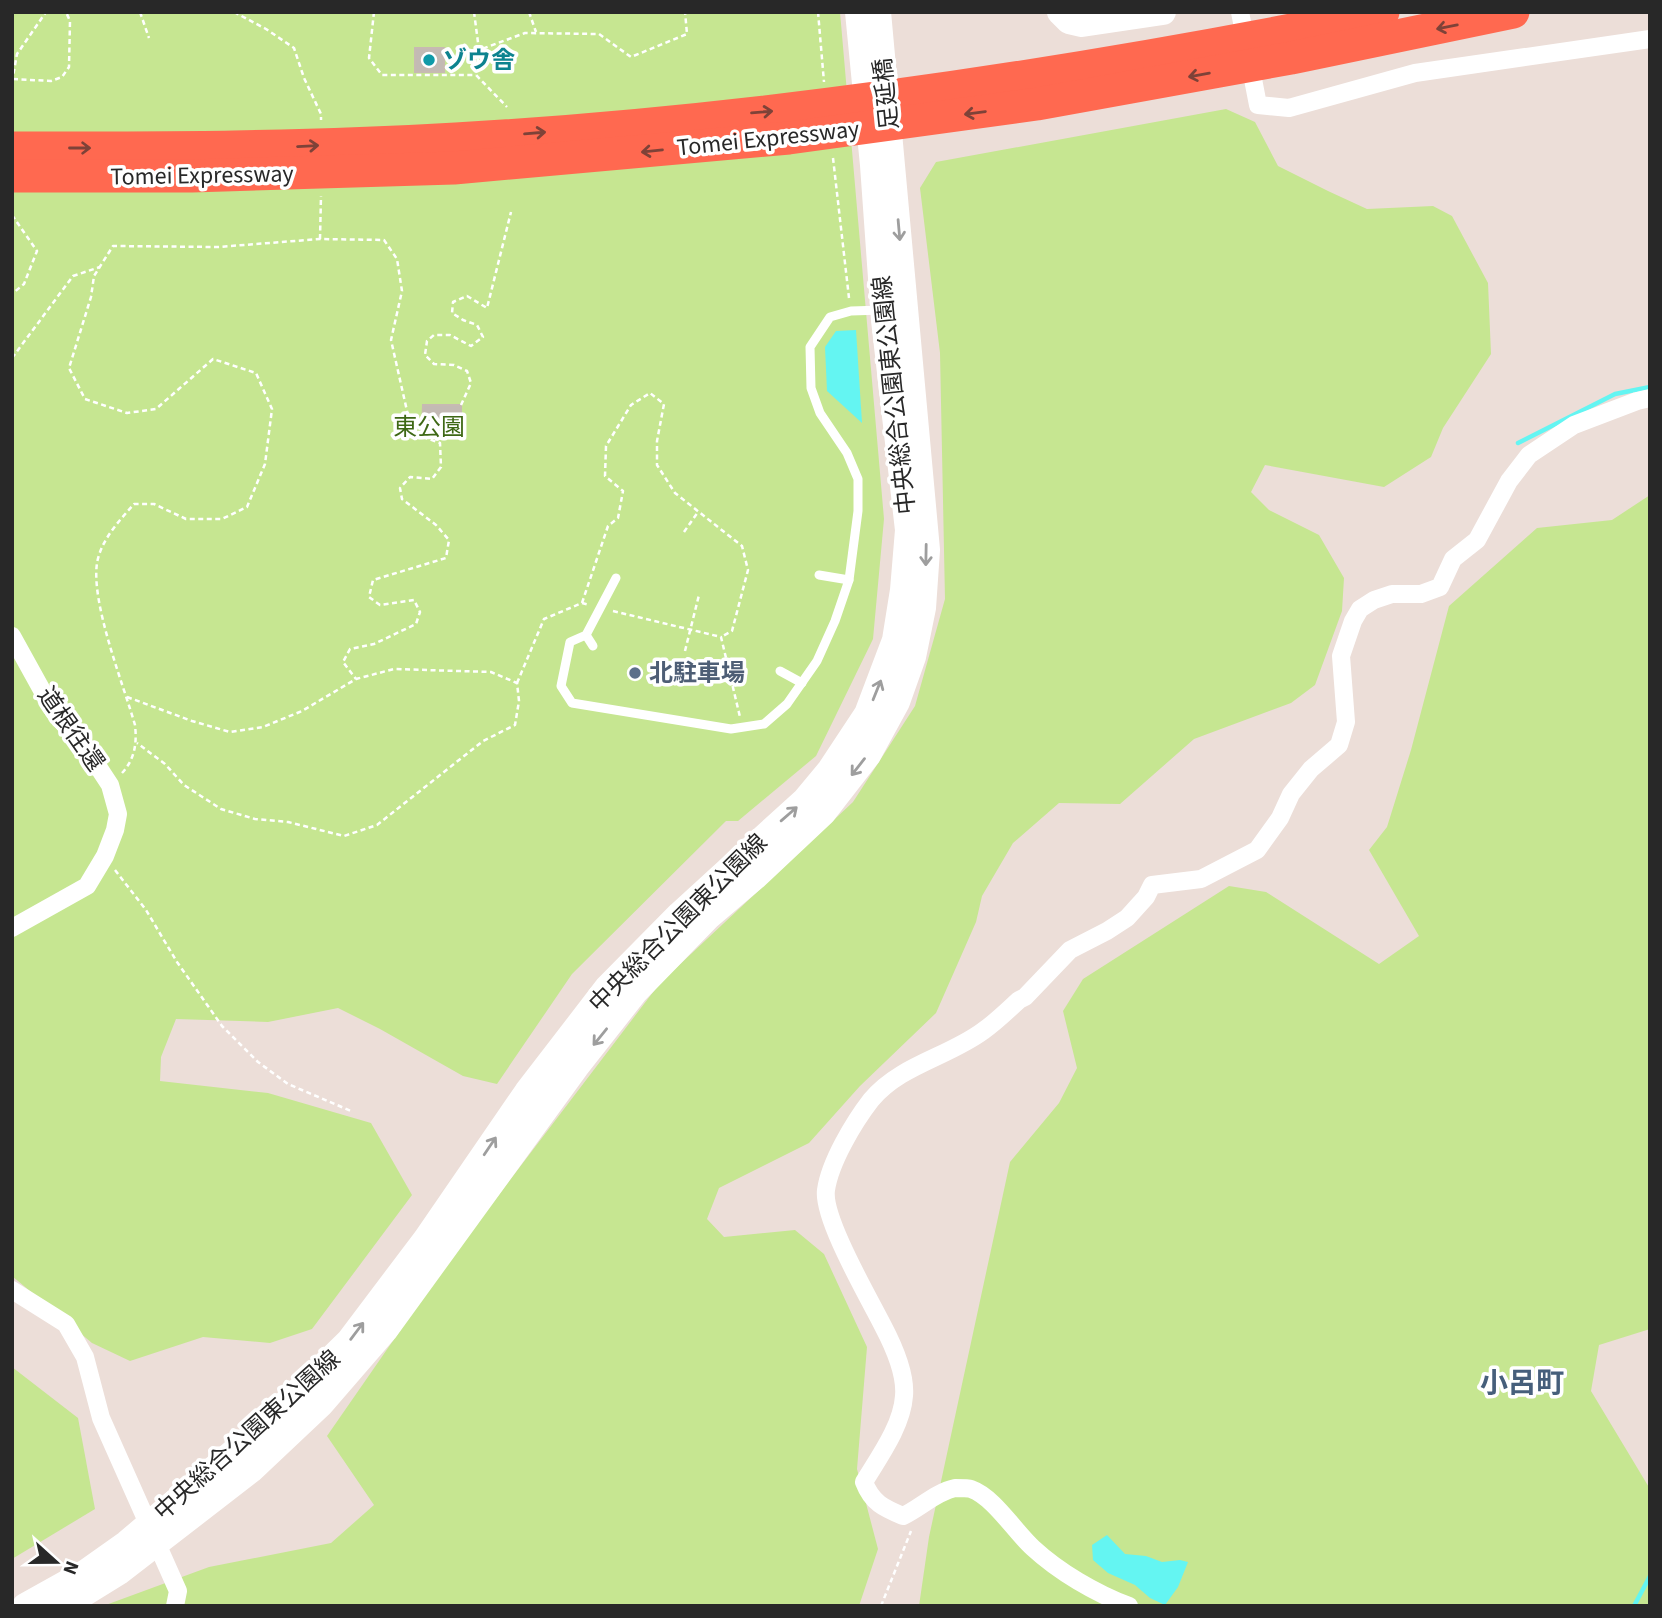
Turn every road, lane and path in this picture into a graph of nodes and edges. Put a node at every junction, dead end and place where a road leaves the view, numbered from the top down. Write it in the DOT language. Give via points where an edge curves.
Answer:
graph roads {
  1 [pos="46,12"];
  2 [pos="66,12"];
  3 [pos="140,12"];
  4 [pos="234,12"];
  5 [pos="374,12"];
  6 [pos="474,12"];
  7 [pos="529,12"];
  8 [pos="656,12"];
  9 [pos="664,12"];
  10 [pos="685,12"];
  11 [pos="818,12"];
  12 [pos="1060,12"];
  13 [pos="1163,12"];
  14 [pos="1240,12"];
  15 [pos="1383,12"];
  16 [pos="1513,12"];
  17 [pos="869,19"];
  18 [pos="537,33"];
  19 [pos="149,38"];
  20 [pos="1650,39"];
  21 [pos="479,50"];
  22 [pos="822,58"];
  23 [pos="476,75"];
  24 [pos="13,80"];
  25 [pos="507,107"];
  26 [pos="321,114"];
  27 [pos="12,148"];
  28 [pos="883,164"];
  29 [pos="12,176"];
  30 [pos="836,188"];
  31 [pos="511,212"];
  32 [pos="12,215"];
  33 [pos="100,267"];
  34 [pos="12,294"];
  35 [pos="895,308"];
  36 [pos="851,311"];
  37 [pos="12,358"];
  38 [pos="1650,398"];
  39 [pos="461,405"];
  40 [pos="698,511"];
  41 [pos="684,532"];
  42 [pos="819,575"];
  43 [pos="616,578"];
  44 [pos="849,580"];
  45 [pos="699,595"];
  46 [pos="582,603"];
  47 [pos="600,608"];
  48 [pos="690,630"];
  49 [pos="586,635"];
  50 [pos="12,636"];
  51 [pos="721,637"];
  52 [pos="593,646"];
  53 [pos="685,650"];
  54 [pos="780,671"];
  55 [pos="356,679"];
  56 [pos="517,683"];
  57 [pos="802,683"];
  58 [pos="127,696"];
  59 [pos="742,727"];
  60 [pos="137,743"];
  61 [pos="110,785"];
  62 [pos="105,856"];
  63 [pos="12,928"];
  64 [pos="351,1111"];
  65 [pos="12,1290"];
  66 [pos="918,1509"];
  67 [pos="176,1598"];
  68 [pos="25,1606"];
  69 [pos="64,1606"];
  70 [pos="881,1606"];
  71 [pos="1129,1606"];
  1 -- 24 [label="path" via="17,54"];
  2 -- 24 [label="path" via="70,21 69,67 62,77"];
  3 -- 19 [label="path"];
  4 -- 26 [label="path" via="294,48"];
  5 -- 23 [label="path" via="369,58 382,75"];
  6 -- 21 [label="path"];
  7 -- 18 [label="path"];
  8 -- 9 [label="path"];
  10 -- 18 [label="path" via="687,34 631,57 599,34"];
  11 -- 22 [label="path"];
  12 -- 13 [label="street" via="1069,21 1082,24"];
  14 -- 20 [label="street" via="1258,105 1289,108 1415,73"];
  27 -- 15 [label="highway, Tomei Expressway, one-way" via="283,147 458,139 788,110 1035,77"];
  16 -- 29 [label="highway, Tomei Expressway, one-way" via="1050,102 789,138 454,168"];
  17 -- 28 [label="street, 足延橋"];
  18 -- 21 [label="path"];
  21 -- 23 [label="path"];
  23 -- 25 [label="path"];
  28 -- 35 [label="street, one-way"];
  28 -- 35 [label="street, 中央総合公園東公園線" via="879,256"];
  30 -- 36 [label="path"];
  31 -- 39 [label="path" via="487,308 467,296 453,302 453,313 477,325 483,337 471,346 450,335 434,335 427,341 425,355 434,364 467,371 471,383"];
  32 -- 34 [label="path" via="37,251 24,284"];
  33 -- 37 [label="path" via="73,276"];
  33 -- 55 [label="path" via="113,246 218,247 320,239 384,240 397,259 402,290 391,340 412,433 440,443 441,467 432,479 410,477 400,488 402,499 449,540 446,558 373,580 369,597 380,605 414,600 420,612 416,624 374,645 350,649 343,662"];
  33 -- 58 [label="path" via="69,368 85,398 127,413 156,409 213,359 256,373 272,409 265,464 247,507 222,519 186,519 154,505 134,505 111,530 97,562 98,598"];
  35 -- 36 [label="lane"];
  68 -- 35 [label="street, 中央総合公園東公園線, one-way" via="127,1543 250,1438 349,1341 607,988 805,800 830,770 867,713 895,640 908,530"];
  35 -- 69 [label="street, one-way" via="927,550 923,608 913,657 897,702 867,755 823,813 709,916 635,992 385,1330 321,1404 251,1470 119,1573"];
  36 -- 44 [label="lane" via="830,317 810,347 811,388 820,414 847,453 858,479"];
  38 -- 66 [label="street" via="1574,425 1529,455 1477,540 1454,559 1440,587 1421,594 1392,594 1360,609 1340,656 1346,722 1339,745 1291,794 1257,850 1201,879 1152,884 1127,918 1070,950 983,1032 896,1077 872,1100 839,1151 826,1190 827,1208 891,1341 904,1383 895,1427 864,1482 881,1508 904,1516"];
  40 -- 41 [label="path"];
  40 -- 46 [label="path" via="675,493 657,465 664,404 650,393 631,405 606,446 605,477 623,491 618,518 608,526"];
  40 -- 51 [label="path" via="742,546 748,570 732,631"];
  42 -- 44 [label="lane"];
  43 -- 47 [label="lane"];
  44 -- 57 [label="lane" via="822,651"];
  45 -- 48 [label="path"];
  46 -- 47 [label="path"];
  46 -- 56 [label="path" via="544,619"];
  47 -- 48 [label="path"];
  47 -- 49 [label="lane"];
  48 -- 51 [label="path"];
  48 -- 53 [label="path"];
  49 -- 52 [label="lane"];
  49 -- 59 [label="lane" via="570,642 561,687 572,703 731,729"];
  50 -- 61 [label="street, 道根往還" via="54,712"];
  51 -- 59 [label="path"];
  54 -- 57 [label="lane"];
  55 -- 56 [label="path" via="394,669 491,672"];
  55 -- 58 [label="path" via="302,711 263,727 230,732"];
  56 -- 60 [label="path" via="515,725 483,741 377,825 344,836 221,809 184,785"];
  57 -- 59 [label="lane" via="764,724"];
  58 -- 60 [label="path"];
  60 -- 61 [label="path" via="128,767"];
  61 -- 62 [label="street" via="118,814"];
  62 -- 63 [label="street" via="87,886"];
  62 -- 64 [label="path" via="146,909 222,1026 288,1084"];
  65 -- 67 [label="street" via="66,1324 85,1357 101,1418"];
  66 -- 70 [label="path"];
  66 -- 71 [label="street" via="956,1488 971,1489 1034,1549 1068,1574"];
}
